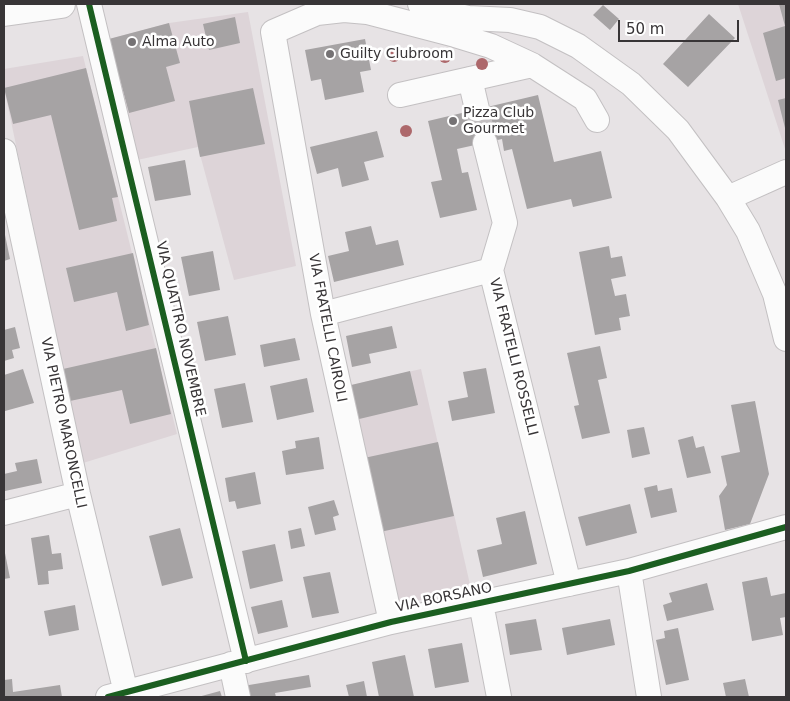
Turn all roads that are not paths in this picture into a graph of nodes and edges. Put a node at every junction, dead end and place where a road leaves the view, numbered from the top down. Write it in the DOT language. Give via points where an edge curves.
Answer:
graph roads {
  1 [pos="61,4"];
  2 [pos="89,4"];
  3 [pos="436,8"];
  4 [pos="414,11"];
  5 [pos="4,12"];
  6 [pos="532,65"];
  7 [pos="470,79"];
  8 [pos="400,95"];
  9 [pos="477,109"];
  10 [pos="597,120"];
  11 [pos="486,143"];
  12 [pos="4,151"];
  13 [pos="786,172"];
  14 [pos="728,198"];
  15 [pos="491,270"];
  16 [pos="323,314"];
  17 [pos="786,339"];
  18 [pos="78,494"];
  19 [pos="4,514"];
  20 [pos="786,527"];
  21 [pos="629,571"];
  22 [pos="569,584"];
  23 [pos="481,602"];
  24 [pos="391,622"];
  25 [pos="239,663"];
  26 [pos="120,696"];
  27 [pos="238,697"];
  28 [pos="498,697"];
  29 [pos="649,697"];
  1 -- 5 [label="main road"];
  2 -- 25 [label="street, VIA QUATTRO NOVEMBRE"];
  3 -- 4 [label="street"];
  3 -- 14 [label="street" via="468,18 510,20 540,27 578,46 630,84 678,130"];
  4 -- 6 [label="street"];
  4 -- 16 [label="street, VIA FRATELLI CAIROLI" via="316,13 273,32"];
  6 -- 7 [label="street"];
  6 -- 10 [label="street" via="585,99"];
  7 -- 8 [label="street"];
  7 -- 9 [label="street"];
  11 -- 15 [label="street" via="505,223"];
  12 -- 18 [label="street, VIA PIETRO MARONCELLI"];
  13 -- 14 [label="street"];
  14 -- 17 [label="street" via="748,231 774,294"];
  15 -- 16 [label="street, VIA FRATELLI ROSSELLI"];
  15 -- 22 [label="street, VIA FRATELLI ROSSELLI"];
  16 -- 24 [label="street, VIA FRATELLI CAIROLI"];
  18 -- 19 [label="street"];
  18 -- 26 [label="street, VIA PIETRO MARONCELLI"];
  20 -- 21 [label="street, VIA BORSANO"];
  21 -- 22 [label="street, VIA BORSANO"];
  21 -- 29 [label="street"];
  22 -- 23 [label="street, VIA BORSANO"];
  23 -- 24 [label="street, VIA BORSANO"];
  23 -- 28 [label="street"];
  24 -- 25 [label="street, VIA BORSANO"];
  25 -- 26 [label="street, VIA BORSANO"];
  25 -- 27 [label="street, VIA QUATTRO NOVEMBRE"];
}
